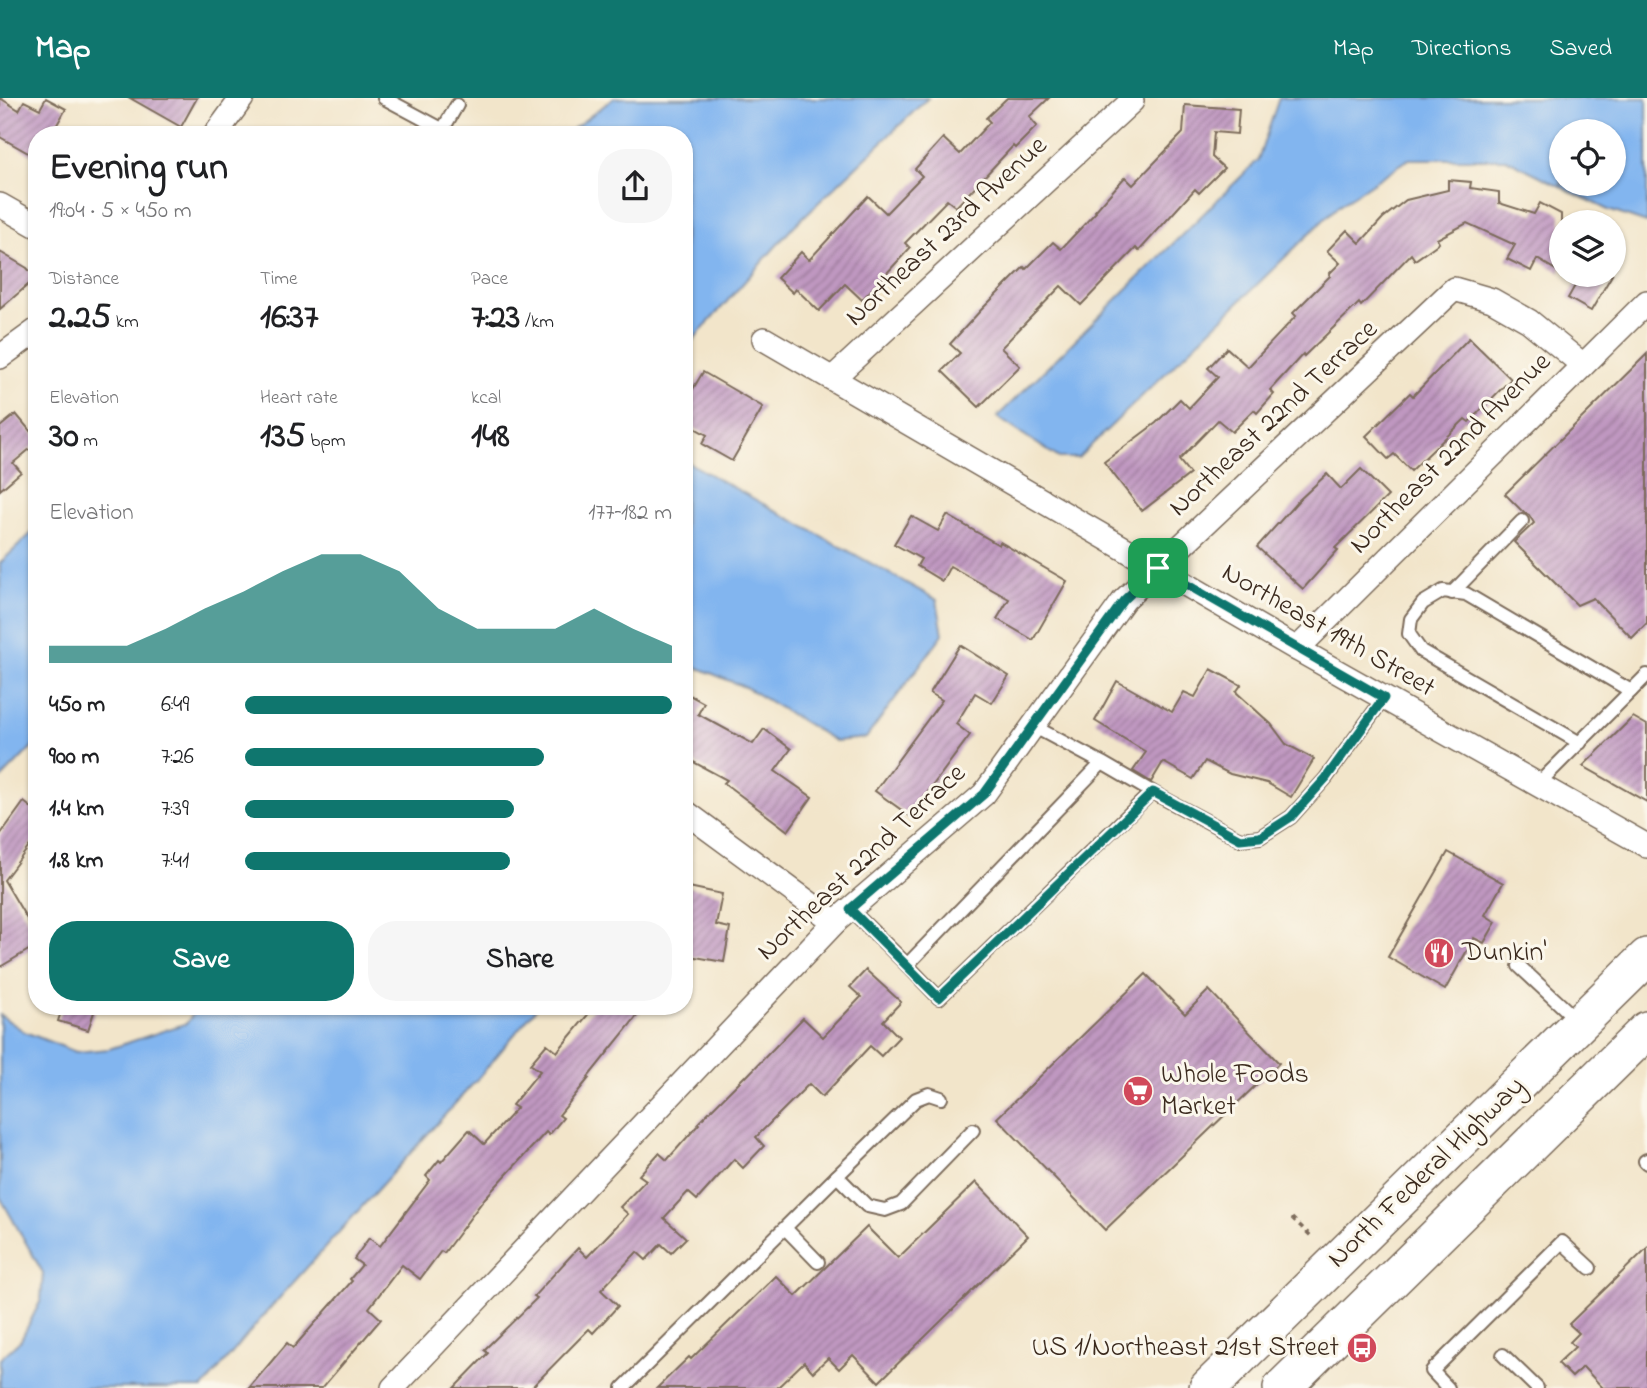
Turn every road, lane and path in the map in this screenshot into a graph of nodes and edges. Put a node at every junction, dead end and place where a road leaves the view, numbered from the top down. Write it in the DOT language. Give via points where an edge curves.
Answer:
graph roads {
  1 [pos="242,98"];
  2 [pos="392,100"];
  3 [pos="1132,101"];
  4 [pos="457,106"];
  5 [pos="222,126"];
  6 [pos="438,126"];
  7 [pos="450,126"];
  8 [pos="0,205"];
  9 [pos="28,221"];
  10 [pos="1647,302"];
  11 [pos="28,337"];
  12 [pos="764,339"];
  13 [pos="0,357"];
  14 [pos="1583,365"];
  15 [pos="833,378"];
  16 [pos="1521,521"];
  17 [pos="1158,568"];
  18 [pos="1452,593"];
  19 [pos="1297,649"];
  20 [pos="1647,675"];
  21 [pos="1631,691"];
  22 [pos="1384,698"];
  23 [pos="1033,726"];
  24 [pos="1580,743"];
  25 [pos="1102,763"];
  26 [pos="1538,784"];
  27 [pos="1153,792"];
  28 [pos="693,817"];
  29 [pos="1647,846"];
  30 [pos="843,916"];
  31 [pos="1647,957"];
  32 [pos="906,965"];
  33 [pos="1519,966"];
  34 [pos="1580,1023"];
  35 [pos="1647,1030"];
  36 [pos="941,1098"];
  37 [pos="972,1130"];
  38 [pos="837,1177"];
  39 [pos="1292,1218"];
  40 [pos="785,1228"];
  41 [pos="1311,1236"];
  42 [pos="818,1262"];
  43 [pos="1590,1268"];
  44 [pos="1503,1355"];
  45 [pos="1216,1385"];
  46 [pos="393,1388"];
  47 [pos="623,1388"];
  48 [pos="1282,1388"];
  49 [pos="1448,1388"];
  50 [pos="1537,1388"];
  1 -- 5 [label="street"];
  2 -- 6 [label="lane"];
  3 -- 15 [label="street, Northeast 23rd Avenue"];
  4 -- 7 [label="lane"];
  8 -- 9 [label="street"];
  10 -- 14 [label="street, Northeast 22nd Avenue"];
  11 -- 13 [label="street"];
  12 -- 15 [label="street, Northeast 19th Street"];
  14 -- 17 [label="street, Northeast 22nd Terrace" via="1529,321 1492,300 1454,289"];
  14 -- 19 [label="street, Northeast 22nd Avenue"];
  15 -- 17 [label="street, Northeast 19th Street"];
  16 -- 18 [label="lane"];
  17 -- 19 [label="street, Northeast 19th Street"];
  17 -- 23 [label="street, Northeast 22nd Terrace" via="1124,600"];
  18 -- 21 [label="lane" via="1466,594"];
  18 -- 24 [label="lane" via="1443,591 1423,603 1410,619 1409,635 1421,651"];
  19 -- 22 [label="street, Northeast 19th Street"];
  20 -- 21 [label="lane"];
  21 -- 24 [label="lane"];
  22 -- 26 [label="street, Northeast 19th Street"];
  22 -- 27 [label="lane" via="1326,778 1291,817 1260,837 1240,839"];
  23 -- 25 [label="lane"];
  23 -- 30 [label="street, Northeast 22nd Terrace" via="984,794"];
  24 -- 26 [label="lane"];
  25 -- 27 [label="lane"];
  25 -- 32 [label="lane"];
  26 -- 29 [label="street, Northeast 19th Street"];
  27 -- 32 [label="lane" via="939,998"];
  28 -- 30 [label="street"];
  30 -- 32 [label="lane"];
  30 -- 46 [label="street, Northeast 22nd Terrace"];
  31 -- 34 [label="main road, North Federal Highway"];
  33 -- 34 [label="lane"];
  34 -- 45 [label="main road, North Federal Highway"];
  35 -- 48 [label="main road, North Federal Highway"];
  36 -- 38 [label="lane" via="929,1094 916,1100"];
  37 -- 38 [label="lane" via="901,1204 885,1210 867,1206"];
  38 -- 40 [label="lane"];
  39 -- 41 [label="path"];
  40 -- 42 [label="lane"];
  40 -- 47 [label="lane"];
  43 -- 49 [label="lane" via="1562,1242 1432,1371"];
  44 -- 50 [label="lane"];
}
